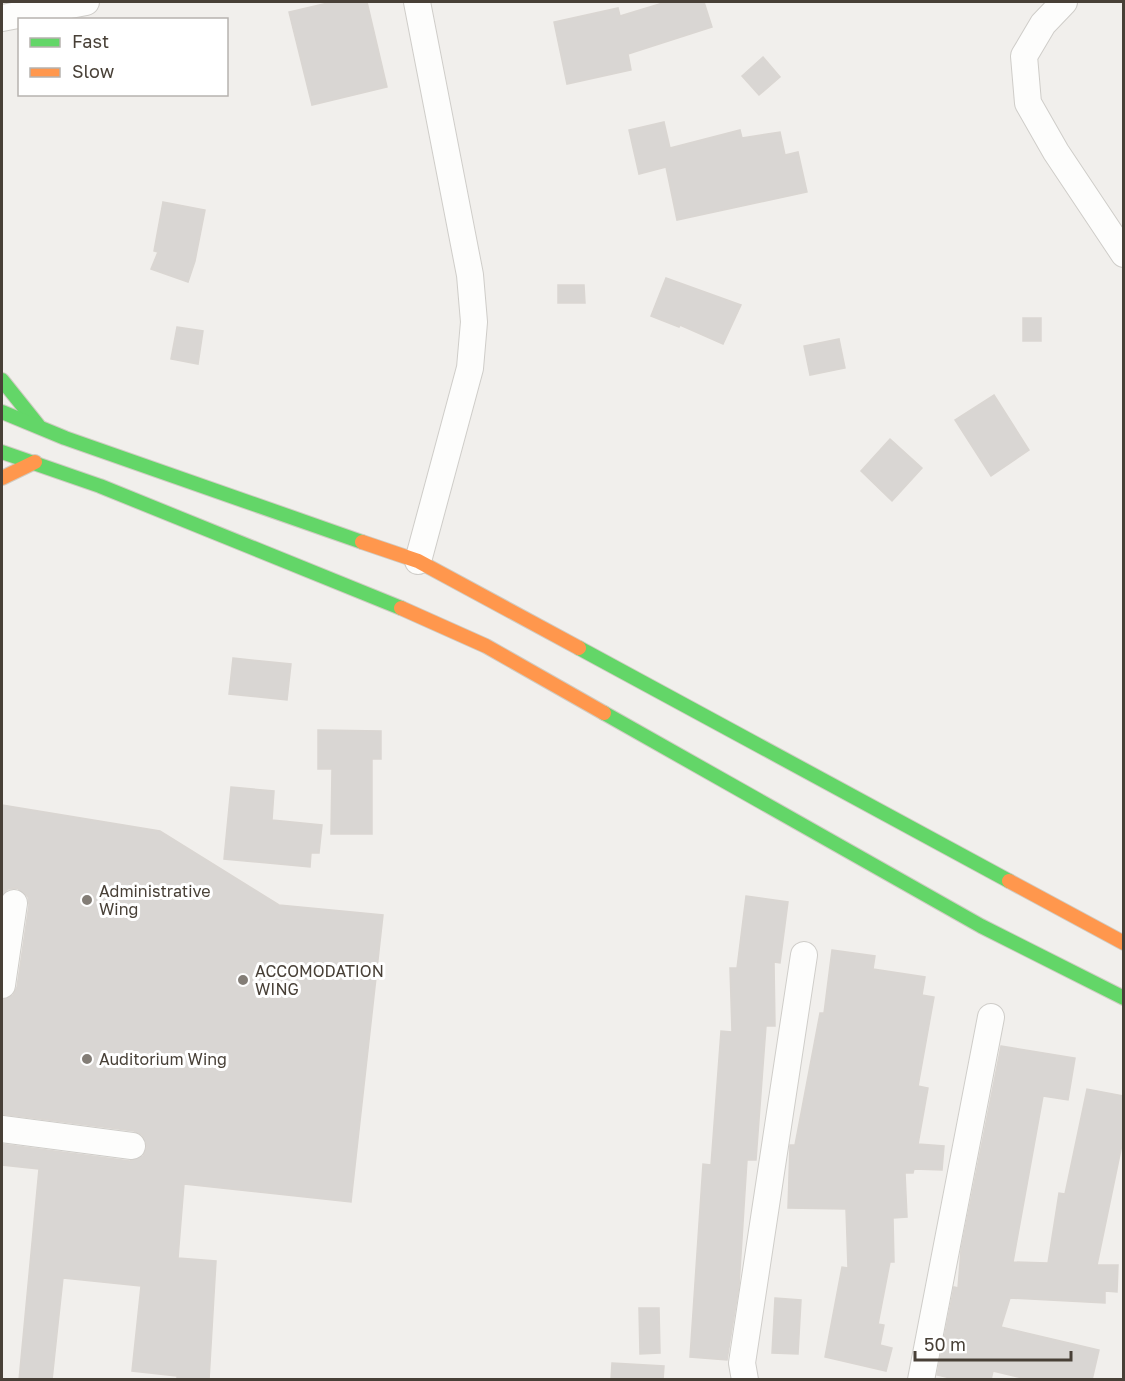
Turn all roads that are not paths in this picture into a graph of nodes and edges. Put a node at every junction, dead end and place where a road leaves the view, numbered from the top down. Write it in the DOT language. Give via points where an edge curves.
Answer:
graph roads {
  1 [pos="86,2"];
  2 [pos="417,2"];
  3 [pos="1064,2"];
  4 [pos="2,18"];
  5 [pos="1124,254"];
  6 [pos="2,380"];
  7 [pos="2,412"];
  8 [pos="38,425"];
  9 [pos="2,452"];
  10 [pos="35,462"];
  11 [pos="2,478"];
  12 [pos="418,561"];
  13 [pos="14,903"];
  14 [pos="1124,943"];
  15 [pos="804,955"];
  16 [pos="2,985"];
  17 [pos="1124,998"];
  18 [pos="991,1017"];
  19 [pos="2,1129"];
  20 [pos="132,1146"];
  21 [pos="745,1380"];
  22 [pos="921,1380"];
  1 -- 4 [label="street"];
  2 -- 12 [label="street" via="470,275 474,322 470,368"];
  3 -- 5 [label="street" via="1043,24 1024,56 1028,103 1056,153"];
  6 -- 8 [label="street"];
  7 -- 8 [label="street"];
  8 -- 12 [label="street" via="65,438"];
  9 -- 10 [label="street"];
  10 -- 11 [label="street"];
  10 -- 17 [label="street" via="395,605 486,646 981,926"];
  12 -- 14 [label="street"];
  13 -- 16 [label="street"];
  15 -- 21 [label="street" via="742,1363"];
  18 -- 22 [label="street"];
  19 -- 20 [label="street"];
}
